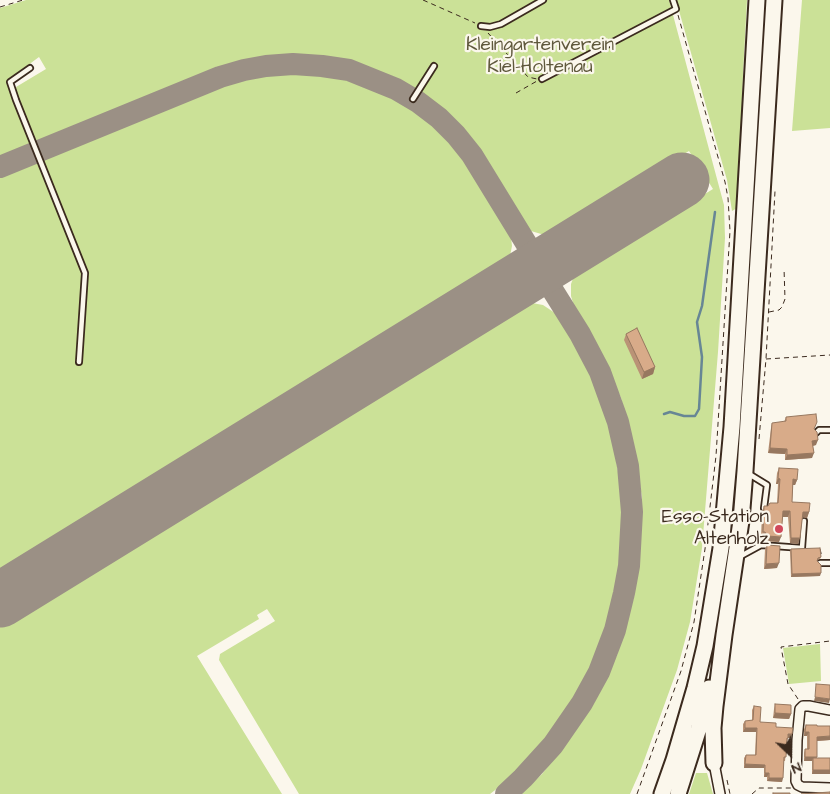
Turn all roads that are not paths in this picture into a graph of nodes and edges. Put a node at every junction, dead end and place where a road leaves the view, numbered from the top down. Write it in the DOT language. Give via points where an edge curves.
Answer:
graph roads {
  1 [pos="543,0"];
  2 [pos="673,0"];
  3 [pos="757,0"];
  4 [pos="774,0"];
  5 [pos="481,26"];
  6 [pos="434,66"];
  7 [pos="30,68"];
  8 [pos="542,79"];
  9 [pos="413,99"];
  10 [pos="79,362"];
  11 [pos="830,430"];
  12 [pos="816,433"];
  13 [pos="745,471"];
  14 [pos="764,508"];
  15 [pos="804,521"];
  16 [pos="735,559"];
  17 [pos="822,563"];
  18 [pos="830,563"];
  19 [pos="724,635"];
  20 [pos="830,710"];
  21 [pos="714,763"];
  22 [pos="830,788"];
  23 [pos="662,794"];
  24 [pos="678,794"];
  25 [pos="720,794"];
  1 -- 5 [label="lane" via="498,25"];
  2 -- 8 [label="lane" via="676,9"];
  3 -- 23 [label="highway" via="732,427 721,548 697,679"];
  4 -- 13 [label="highway"];
  6 -- 9 [label="lane"];
  7 -- 10 [label="lane" via="10,82 85,273"];
  11 -- 12 [label="lane"];
  13 -- 14 [label="lane" via="766,485"];
  13 -- 16 [label="highway"];
  15 -- 16 [label="lane" via="802,548 761,543"];
  16 -- 19 [label="highway"];
  17 -- 18 [label="lane"];
  19 -- 21 [label="highway" via="713,728"];
  19 -- 24 [label="highway"];
  20 -- 22 [label="street" via="809,706 800,709 796,781 802,787"];
  21 -- 25 [label="street"];
}
